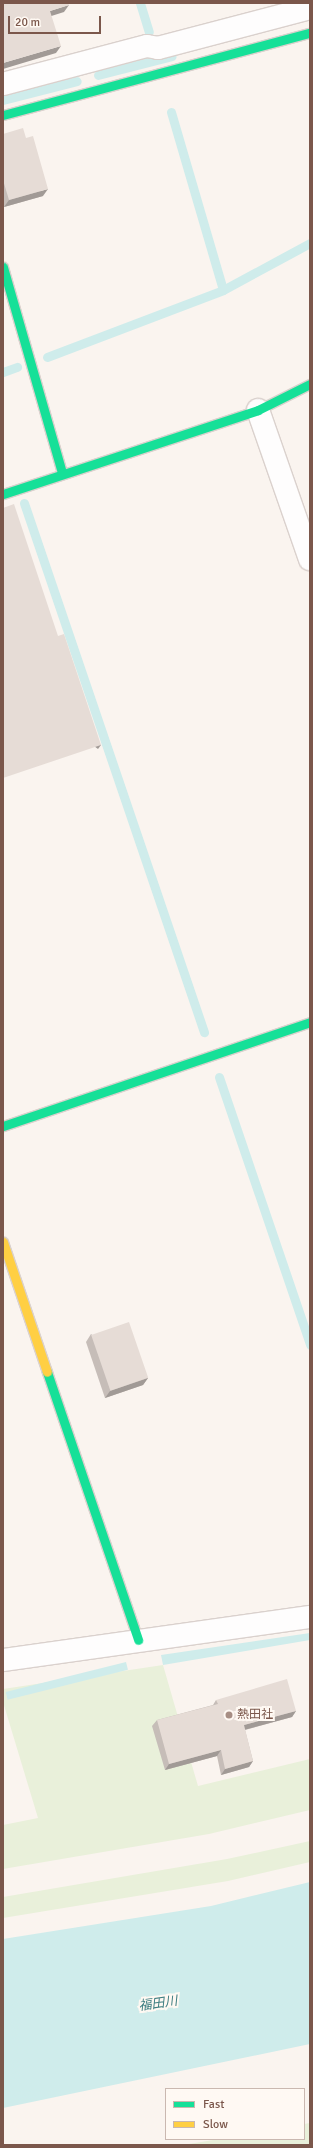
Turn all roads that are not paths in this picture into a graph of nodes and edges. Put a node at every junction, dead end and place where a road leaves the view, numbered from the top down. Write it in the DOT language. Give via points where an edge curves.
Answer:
graph roads {
  1 [pos="310,8"];
  2 [pos="310,33"];
  3 [pos="3,84"];
  4 [pos="3,115"];
  5 [pos="3,267"];
  6 [pos="310,384"];
  7 [pos="258,410"];
  8 [pos="62,473"];
  9 [pos="3,494"];
  10 [pos="310,558"];
  11 [pos="310,1022"];
  12 [pos="3,1126"];
  13 [pos="3,1242"];
  14 [pos="310,1617"];
  15 [pos="138,1640"];
  16 [pos="3,1660"];
  1 -- 3 [label="street" via="158,48 148,46"];
  2 -- 4 [label="street"];
  5 -- 8 [label="street"];
  6 -- 7 [label="street"];
  7 -- 8 [label="street"];
  7 -- 10 [label="street"];
  8 -- 9 [label="street"];
  11 -- 12 [label="street"];
  13 -- 15 [label="street"];
  14 -- 15 [label="street"];
  15 -- 16 [label="street"];
}
